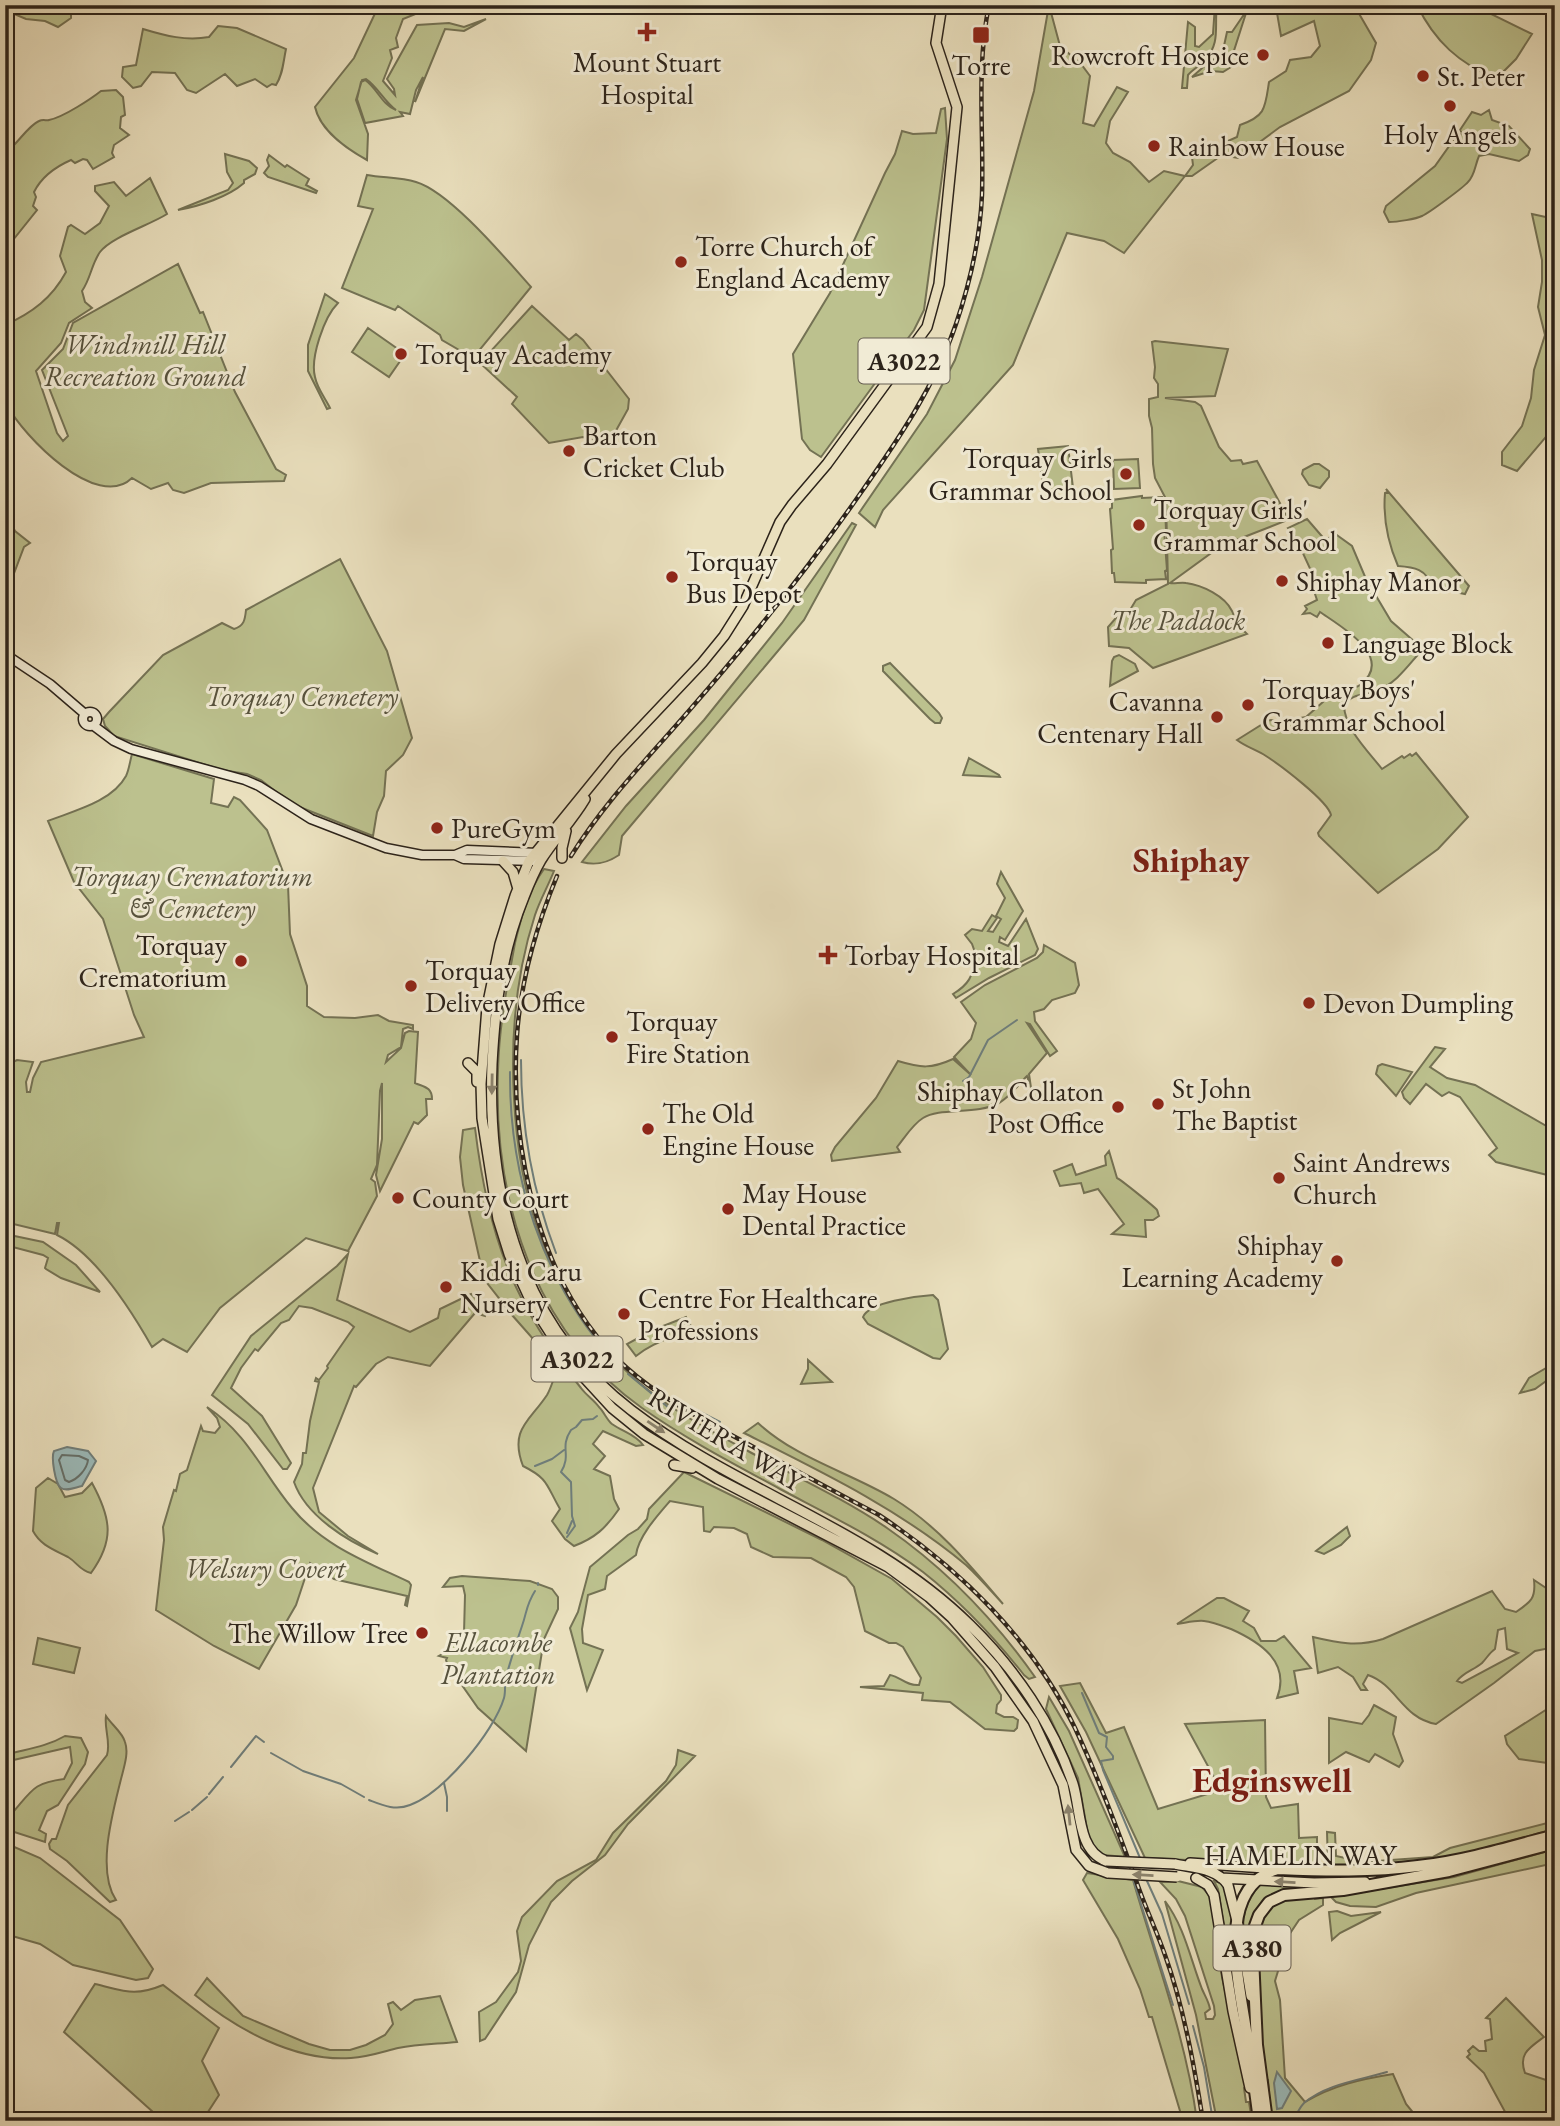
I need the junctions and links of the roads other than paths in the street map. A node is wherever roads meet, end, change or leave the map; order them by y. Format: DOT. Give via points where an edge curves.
graph roads {
  1 [pos="942,5"];
  2 [pos="939,23"];
  3 [pos="957,107"];
  4 [pos="5,654"];
  5 [pos="604,768"];
  6 [pos="566,829"];
  7 [pos="455,855"];
  8 [pos="538,857"];
  9 [pos="562,858"];
  10 [pos="503,861"];
  11 [pos="517,890"];
  12 [pos="468,1063"];
  13 [pos="482,1118"];
  14 [pos="674,1465"];
  15 [pos="801,1521"];
  16 [pos="1024,1699"];
  17 [pos="1033,1721"];
  18 [pos="1555,1835"];
  19 [pos="1555,1843"];
  20 [pos="1092,1853"];
  21 [pos="1083,1861"];
  22 [pos="1175,1864"];
  23 [pos="1279,1869"];
  24 [pos="1196,1878"];
  25 [pos="1224,1879"];
  26 [pos="1256,1880"];
  27 [pos="1314,1888"];
  28 [pos="1238,1922"];
  29 [pos="1257,2045"];
  30 [pos="1255,2084"];
  31 [pos="1258,2099"];
  32 [pos="1259,2121"];
  33 [pos="1267,2121"];
  1 -- 2 [label="main road, A3022"];
  2 -- 3 [label="main road, A3022"];
  2 -- 3 [label="main road, A3022" via="936,43"];
  3 -- 5 [label="main road, A3022" via="939,285 927,327 780,522 743,606 724,636"];
  4 -- 7 [label="main road" via="85,714 86,725 131,749 260,786 311,819 370,842 422,855"];
  5 -- 6 [label="main road, A3022"];
  5 -- 8 [label="main road, A3022"];
  6 -- 8 [label="main road, A3022"];
  6 -- 9 [label="main road"];
  7 -- 8 [label="main road" via="467,850"];
  7 -- 10 [label="main road"];
  8 -- 10 [label="main road"];
  8 -- 11 [label="main road, RIVIERA WAY / A3022"];
  8 -- 20 [label="main road, RIVIERA WAY / A3022, one-way" via="503,968 494,1035 491,1129 514,1247 538,1300 575,1356 631,1410 683,1445 894,1562 966,1620 1039,1711 1071,1779"];
  10 -- 11 [label="main road" via="513,872"];
  11 -- 13 [label="main road, RIVIERA WAY / A3022" via="487,1007"];
  12 -- 13 [label="main road" via="477,1072"];
  13 -- 15 [label="main road, RIVIERA WAY / A3022" via="498,1219 509,1254 533,1306 567,1359 612,1408 645,1434 718,1479"];
  14 -- 15 [label="main road, RIVIERA WAY" via="689,1466"];
  15 -- 17 [label="main road, RIVIERA WAY / A3022" via="888,1567 929,1597 980,1648"];
  16 -- 17 [label="main road, A3022"];
  21 -- 17 [label="main road, RIVIERA WAY / A3022, one-way" via="1072,1838 1063,1785"];
  18 -- 23 [label="highway, HAMELIN WAY" via="1419,1866"];
  19 -- 27 [label="highway, HAMELIN WAY / A380" via="1459,1869"];
  20 -- 22 [label="main road, HAMELIN WAY / A3022, bridge" via="1106,1861"];
  24 -- 21 [label="main road, HAMELIN WAY / A3022, one-way, bridge" via="1108,1873"];
  22 -- 23 [label="main road, HAMELIN WAY / A3022"];
  22 -- 25 [label="main road, A3022"];
  23 -- 26 [label="highway"];
  24 -- 25 [label="main road, HAMELIN WAY / A3022"];
  24 -- 30 [label="main road" via="1214,1895 1233,2011"];
  25 -- 26 [label="main road, HAMELIN WAY / A3022"];
  25 -- 28 [label="main road"];
  27 -- 26 [label="main road, HAMELIN WAY / A3022, one-way"];
  26 -- 28 [label="highway, A380" via="1245,1895"];
  27 -- 29 [label="highway, A380" via="1274,1899 1253,1928"];
  28 -- 29 [label="main road"];
  28 -- 30 [label="highway, A380" via="1236,1961"];
  29 -- 30 [label="highway, A380"];
  30 -- 31 [label="highway, A380"];
  31 -- 32 [label="highway, A380"];
  31 -- 33 [label="highway, A380"];
}
